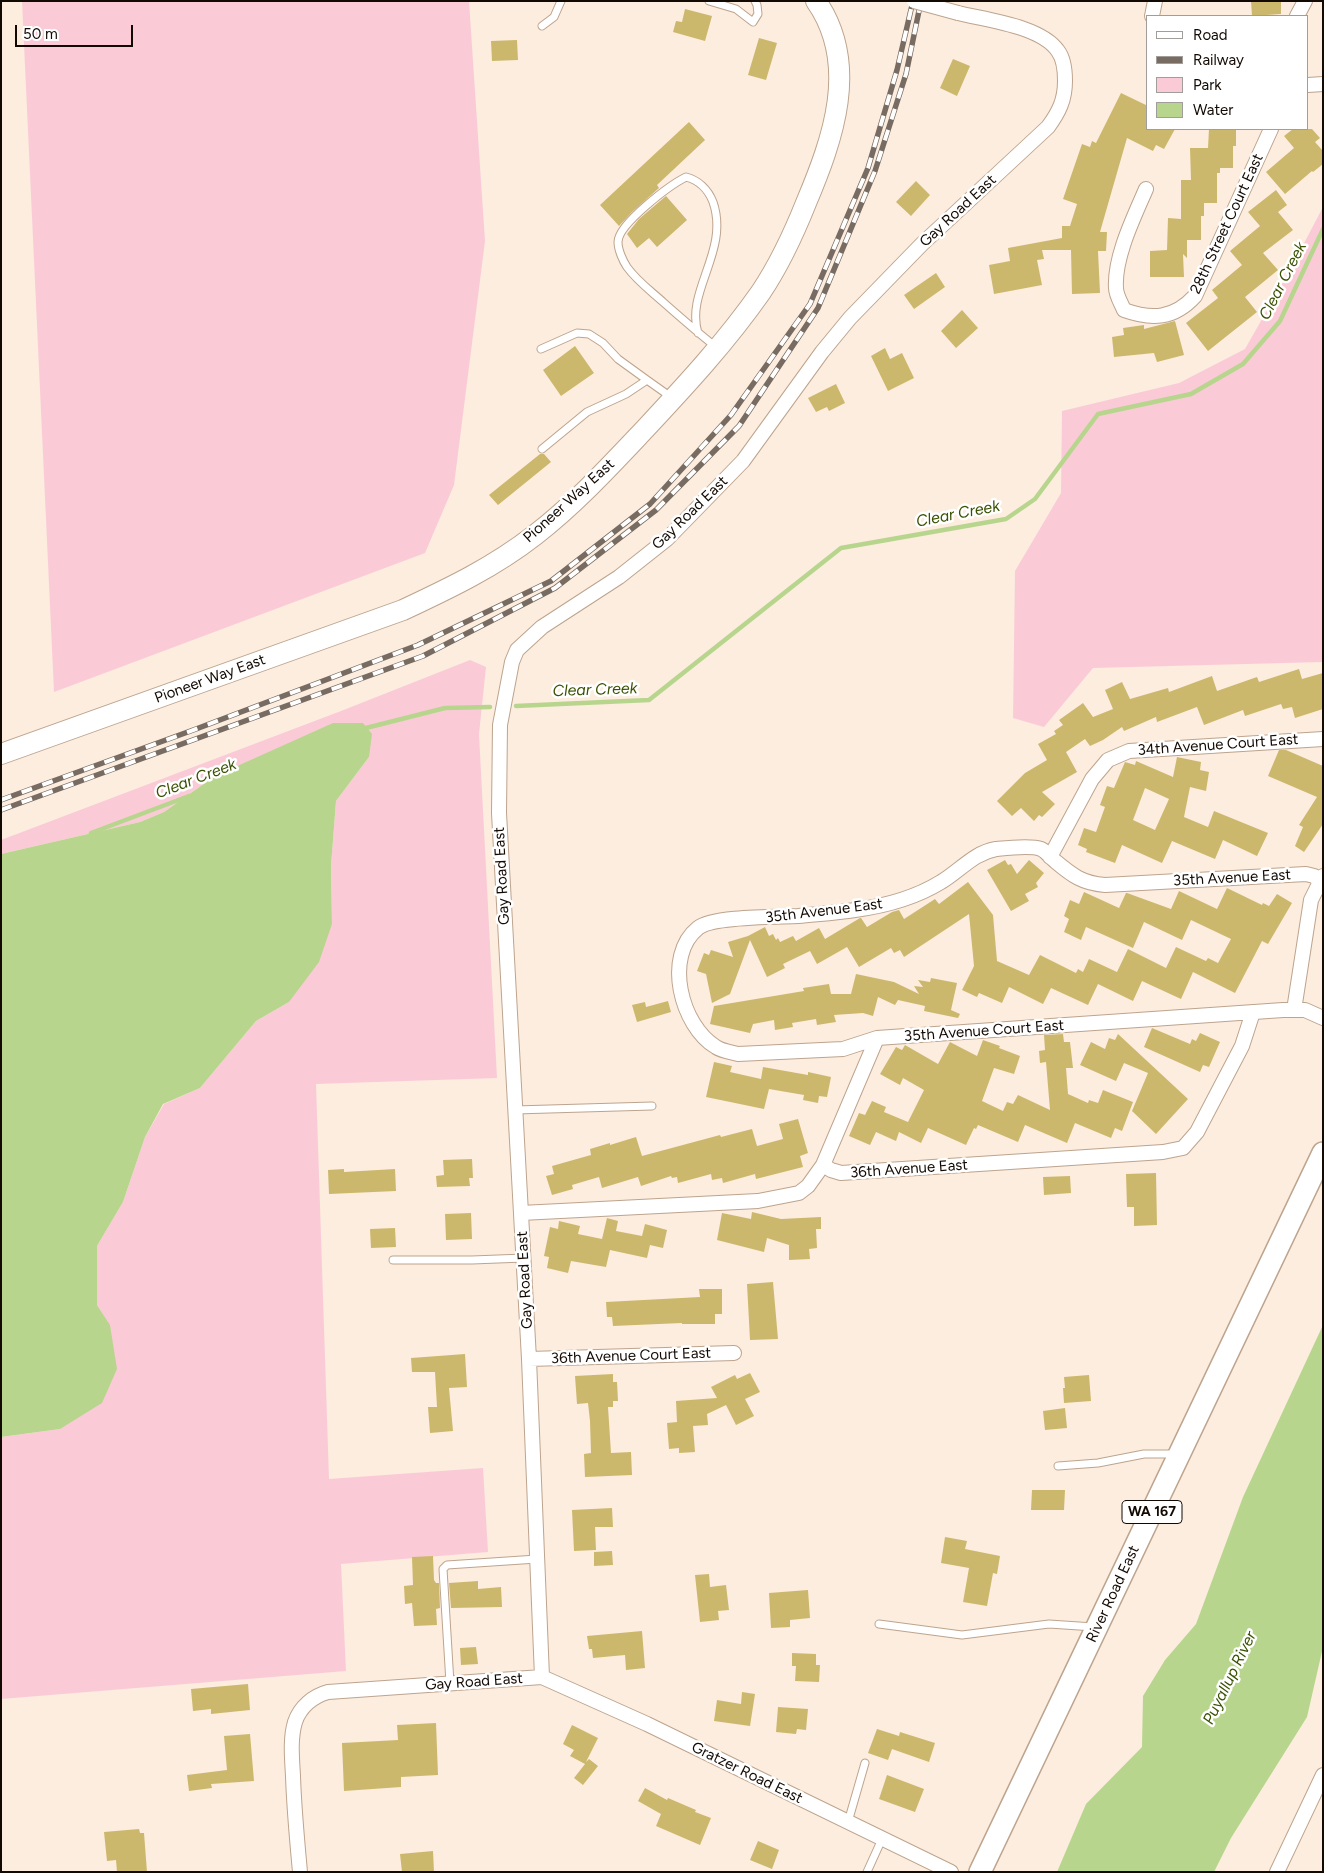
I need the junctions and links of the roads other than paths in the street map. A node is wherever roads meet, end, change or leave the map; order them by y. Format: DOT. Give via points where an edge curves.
graph roads {
  1 [pos="561,1"];
  2 [pos="709,1"];
  3 [pos="754,1"];
  4 [pos="816,1"];
  5 [pos="914,1"];
  6 [pos="1154,1"];
  7 [pos="1305,1"];
  8 [pos="1152,15"];
  9 [pos="1298,15"];
  10 [pos="542,26"];
  11 [pos="1309,84"];
  12 [pos="1323,84"];
  13 [pos="1271,130"];
  14 [pos="1146,188"];
  15 [pos="698,333"];
  16 [pos="718,348"];
  17 [pos="541,349"];
  18 [pos="647,380"];
  19 [pos="674,398"];
  20 [pos="542,449"];
  21 [pos="1323,739"];
  22 [pos="1,754"];
  23 [pos="1050,857"];
  24 [pos="1321,878"];
  25 [pos="680,989"];
  26 [pos="1294,1010"];
  27 [pos="1253,1012"];
  28 [pos="1323,1018"];
  29 [pos="877,1038"];
  30 [pos="652,1106"];
  31 [pos="515,1110"];
  32 [pos="1323,1153"];
  33 [pos="823,1165"];
  34 [pos="521,1212"];
  35 [pos="524,1258"];
  36 [pos="392,1260"];
  37 [pos="734,1353"];
  38 [pos="529,1359"];
  39 [pos="1180,1454"];
  40 [pos="1058,1466"];
  41 [pos="537,1559"];
  42 [pos="879,1624"];
  43 [pos="1097,1628"];
  44 [pos="542,1677"];
  45 [pos="450,1683"];
  46 [pos="865,1762"];
  47 [pos="1323,1775"];
  48 [pos="848,1822"];
  49 [pos="882,1839"];
  50 [pos="300,1872"];
  51 [pos="867,1872"];
  52 [pos="951,1872"];
  53 [pos="980,1872"];
  54 [pos="1277,1872"];
  1 -- 10 [label="lane" via="554,16"];
  2 -- 3 [label="lane" via="736,10 753,22 758,14"];
  4 -- 16 [label="main road, Pioneer Way East" via="835,37 840,72 838,108 831,135 799,221 780,258 762,290"];
  5 -- 31 [label="street, Gay Road East, bridge" via="1017,27 1042,38 1057,50 1064,65 1063,103 1048,127 922,244 850,318 743,461 667,539 619,577 542,627 517,650 500,725 499,813"];
  6 -- 8 [label="street"];
  7 -- 9 [label="street"];
  11 -- 12 [label="street"];
  13 -- 14 [label="street, 28th Street Court East" via="1195,296 1186,307 1167,315 1124,310 1116,290 1116,276 1126,235"];
  15 -- 15 [label="lane" via="627,267 618,242 631,220 672,184 686,177 704,187 717,212 717,242 698,303"];
  15 -- 16 [label="lane"];
  16 -- 19 [label="main road, Pioneer Way East"];
  17 -- 18 [label="lane" via="577,334 589,334"];
  18 -- 19 [label="lane"];
  18 -- 20 [label="lane" via="587,412"];
  19 -- 22 [label="main road, Pioneer Way East" via="567,507 535,535 464,582 403,610"];
  21 -- 23 [label="street, 34th Avenue Court East" via="1129,751 1108,760 1092,780"];
  23 -- 24 [label="street, 35th Avenue East" via="1081,881 1105,885 1306,874"];
  23 -- 25 [label="street, 35th Avenue East" via="1041,849 993,850 975,856 928,890 900,901 855,910 705,923 697,928 685,945"];
  24 -- 26 [label="street" via="1311,900"];
  25 -- 29 [label="street, 35th Avenue Court East" via="685,1008 698,1032 726,1052 843,1049"];
  26 -- 27 [label="street, 35th Avenue Court East"];
  26 -- 28 [label="street, 35th Avenue Court East" via="1305,1010"];
  27 -- 29 [label="street, 35th Avenue Court East"];
  27 -- 33 [label="street, 36th Avenue East" via="1225,1082 1197,1132 1183,1148 851,1173 836,1172"];
  29 -- 33 [label="street"];
  30 -- 31 [label="lane"];
  31 -- 34 [label="street, Gay Road East"];
  32 -- 39 [label="main road, River Road East / WA 167"];
  33 -- 34 [label="street" via="799,1193 758,1201"];
  34 -- 35 [label="street, Gay Road East"];
  35 -- 36 [label="lane"];
  35 -- 38 [label="street, Gay Road East"];
  37 -- 38 [label="street, 36th Avenue Court East"];
  38 -- 41 [label="street, Gay Road East"];
  39 -- 40 [label="lane" via="1144,1454 1098,1463"];
  39 -- 43 [label="main road, River Road East / WA 167"];
  41 -- 44 [label="street, Gay Road East"];
  41 -- 45 [label="lane" via="447,1565 443,1569"];
  42 -- 43 [label="lane" via="962,1635 1049,1624"];
  43 -- 53 [label="main road, River Road East / WA 167"];
  44 -- 45 [label="street, Gay Road East"];
  44 -- 48 [label="street, Gratzer Road East"];
  45 -- 50 [label="street, Gay Road East" via="328,1692 317,1695 307,1704 295,1723 292,1740"];
  46 -- 48 [label="lane"];
  47 -- 54 [label="street"];
  48 -- 49 [label="street, Gratzer Road East"];
  49 -- 51 [label="lane"];
  49 -- 52 [label="street, Gratzer Road East"];
}
